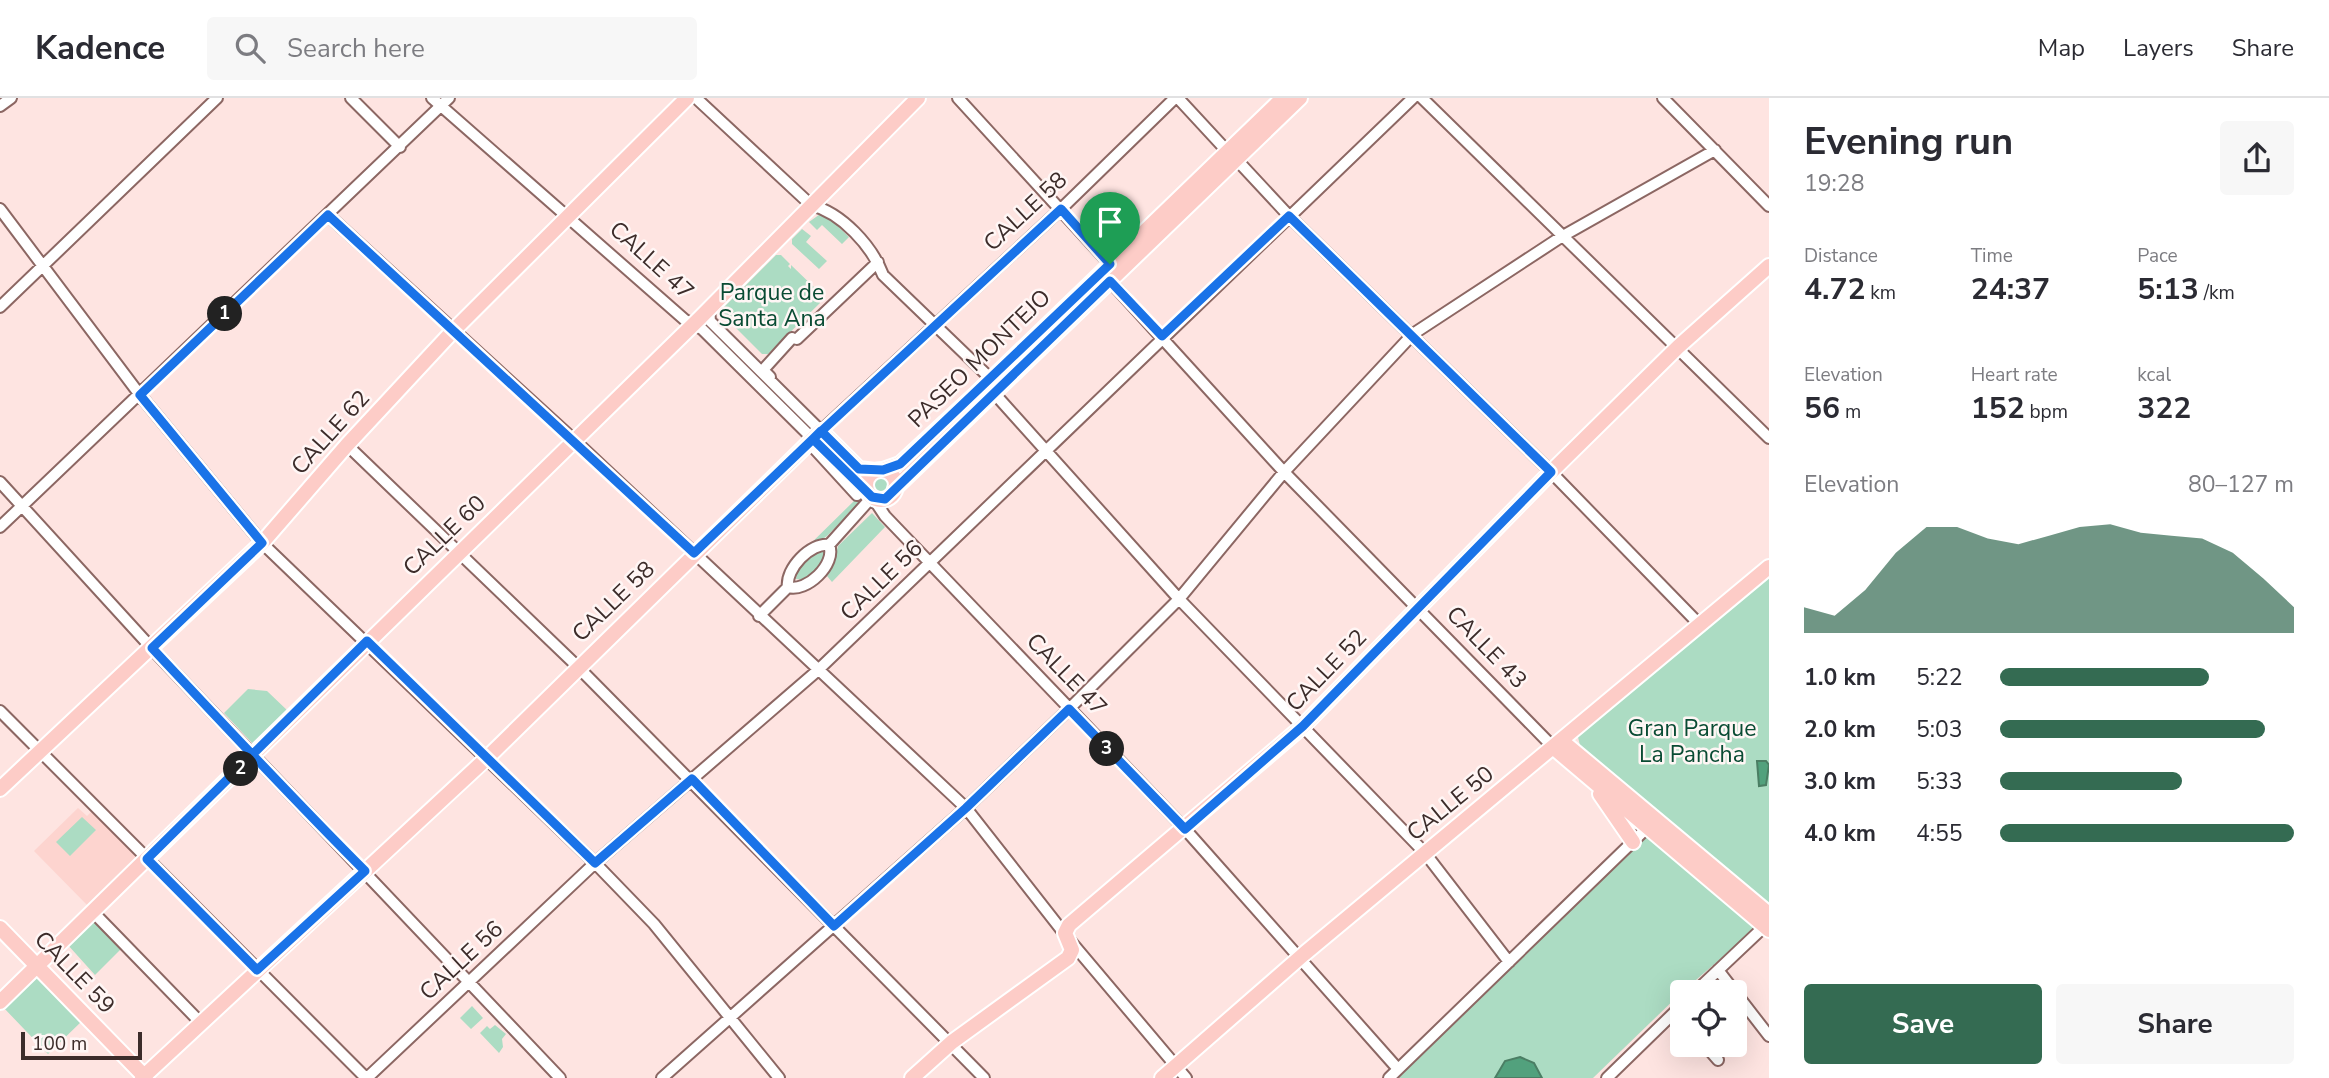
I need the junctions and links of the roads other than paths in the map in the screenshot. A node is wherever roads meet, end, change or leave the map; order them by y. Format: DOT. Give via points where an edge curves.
graph roads {
  1 [pos="11,98"];
  2 [pos="217,98"];
  3 [pos="351,98"];
  4 [pos="432,98"];
  5 [pos="449,98"];
  6 [pos="687,98"];
  7 [pos="696,98"];
  8 [pos="918,98"];
  9 [pos="958,98"];
  10 [pos="1177,98"];
  11 [pos="1283,98"];
  12 [pos="1300,98"];
  13 [pos="1413,98"];
  14 [pos="1422,98"];
  15 [pos="1663,98"];
  16 [pos="0,106"];
  17 [pos="440,108"];
  18 [pos="400,147"];
  19 [pos="1715,150"];
  20 [pos="1232,155"];
  21 [pos="809,206"];
  22 [pos="1769,206"];
  23 [pos="0,209"];
  24 [pos="1061,209"];
  25 [pos="328,215"];
  26 [pos="569,216"];
  27 [pos="1289,216"];
  28 [pos="1561,237"];
  29 [pos="878,262"];
  30 [pos="1110,264"];
  31 [pos="43,266"];
  32 [pos="1769,266"];
  33 [pos="1110,281"];
  34 [pos="0,307"];
  35 [pos="714,312"];
  36 [pos="687,322"];
  37 [pos="936,325"];
  38 [pos="453,331"];
  39 [pos="1413,334"];
  40 [pos="1162,336"];
  41 [pos="1678,347"];
  42 [pos="992,386"];
  43 [pos="140,395"];
  44 [pos="797,415"];
  45 [pos="812,436"];
  46 [pos="1769,438"];
  47 [pos="575,439"];
  48 [pos="347,445"];
  49 [pos="1047,450"];
  50 [pos="879,470"];
  51 [pos="1284,472"];
  52 [pos="1551,472"];
  53 [pos="0,482"];
  54 [pos="895,488"];
  55 [pos="867,495"];
  56 [pos="21,508"];
  57 [pos="0,527"];
  58 [pos="262,543"];
  59 [pos="829,545"];
  60 [pos="458,553"];
  61 [pos="694,553"];
  62 [pos="1769,567"];
  63 [pos="934,569"];
  64 [pos="788,587"];
  65 [pos="1179,599"];
  66 [pos="1417,608"];
  67 [pos="759,616"];
  68 [pos="1700,625"];
  69 [pos="368,642"];
  70 [pos="156,652"];
  71 [pos="578,667"];
  72 [pos="817,671"];
  73 [pos="1069,710"];
  74 [pos="0,711"];
  75 [pos="1303,726"];
  76 [pos="1558,744"];
  77 [pos="39,751"];
  78 [pos="488,757"];
  79 [pos="256,758"];
  80 [pos="1589,778"];
  81 [pos="692,779"];
  82 [pos="0,789"];
  83 [pos="966,808"];
  84 [pos="1652,824"];
  85 [pos="1184,831"];
  86 [pos="1633,842"];
  87 [pos="1424,853"];
  88 [pos="147,860"];
  89 [pos="595,863"];
  90 [pos="365,871"];
  91 [pos="95,913"];
  92 [pos="1768,923"];
  93 [pos="834,926"];
  94 [pos="0,928"];
  95 [pos="1067,937"];
  96 [pos="1302,958"];
  97 [pos="1509,962"];
  98 [pos="37,967"];
  99 [pos="257,970"];
  100 [pos="1718,970"];
  101 [pos="470,980"];
  102 [pos="1708,980"];
  103 [pos="0,1002"];
  104 [pos="732,1016"];
  105 [pos="1670,1020"];
  106 [pos="201,1023"];
  107 [pos="1769,1036"];
  108 [pos="952,1042"];
  109 [pos="1715,1057"];
  110 [pos="1718,1060"];
  111 [pos="1394,1063"];
  112 [pos="1176,1066"];
  113 [pos="144,1077"];
  114 [pos="366,1078"];
  115 [pos="560,1078"];
  116 [pos="662,1078"];
  117 [pos="779,1078"];
  118 [pos="912,1078"];
  119 [pos="984,1078"];
  120 [pos="1162,1078"];
  121 [pos="1186,1078"];
  122 [pos="1389,1078"];
  123 [pos="1607,1078"];
  1 -- 16 [label="street"];
  2 -- 31 [label="street"];
  3 -- 18 [label="street"];
  4 -- 17 [label="street, CALLE 47"];
  5 -- 17 [label="street"];
  6 -- 26 [label="main road, CALLE 62"];
  7 -- 21 [label="street"];
  8 -- 21 [label="main road, CALLE 60"];
  9 -- 24 [label="street"];
  10 -- 20 [label="street"];
  10 -- 24 [label="street, CALLE 58"];
  11 -- 20 [label="main road, PASEO MONTEJO"];
  12 -- 20 [label="main road"];
  13 -- 27 [label="street, CALLE 56"];
  14 -- 28 [label="street"];
  15 -- 19 [label="street"];
  17 -- 18 [label="street"];
  17 -- 26 [label="street, CALLE 47"];
  18 -- 25 [label="street"];
  19 -- 22 [label="street"];
  19 -- 28 [label="street"];
  20 -- 27 [label="street"];
  20 -- 30 [label="main road, PASEO MONTEJO"];
  20 -- 33 [label="main road"];
  21 -- 29 [label="street" via="827,209 874,252"];
  21 -- 35 [label="main road, CALLE 60"];
  21 -- 36 [label="street" via="802,207"];
  23 -- 31 [label="street"];
  24 -- 30 [label="street"];
  24 -- 37 [label="street, CALLE 58"];
  25 -- 38 [label="street"];
  25 -- 43 [label="street"];
  26 -- 36 [label="street, CALLE 47"];
  26 -- 38 [label="main road, CALLE 62"];
  27 -- 39 [label="street"];
  27 -- 40 [label="street, CALLE 56"];
  28 -- 39 [label="street"];
  28 -- 41 [label="street"];
  29 -- 37 [label="street" via="883,275"];
  29 -- 45 [label="street" via="763,370"];
  30 -- 42 [label="main road, PASEO MONTEJO"];
  31 -- 34 [label="street"];
  31 -- 43 [label="street"];
  32 -- 41 [label="main road, CALLE 52"];
  33 -- 40 [label="street, CALLE 43"];
  33 -- 42 [label="main road"];
  35 -- 36 [label="main road, CALLE 60"];
  35 -- 44 [label="street, CALLE 47" via="710,321"];
  36 -- 44 [label="street, CALLE 47" via="702,330"];
  36 -- 47 [label="main road, CALLE 60"];
  37 -- 42 [label="street"];
  37 -- 45 [label="street, CALLE 58"];
  38 -- 47 [label="street"];
  38 -- 48 [label="main road, CALLE 62"];
  39 -- 51 [label="street"];
  39 -- 52 [label="street"];
  40 -- 49 [label="street, CALLE 56"];
  40 -- 51 [label="street, CALLE 43"];
  41 -- 46 [label="street"];
  41 -- 52 [label="main road, CALLE 52"];
  42 -- 49 [label="street"];
  42 -- 50 [label="main road, PASEO MONTEJO" via="900,464"];
  42 -- 54 [label="main road"];
  43 -- 56 [label="street"];
  43 -- 58 [label="street"];
  44 -- 45 [label="street, CALLE 47"];
  45 -- 47 [label="street" via="803,436 695,333 686,335"];
  45 -- 50 [label="main road, CALLE 47" via="859,469"];
  45 -- 55 [label="main road, CALLE 47"];
  45 -- 61 [label="main road, CALLE 58"];
  47 -- 60 [label="main road, CALLE 60"];
  47 -- 61 [label="street"];
  48 -- 58 [label="main road, CALLE 62"];
  48 -- 60 [label="street"];
  49 -- 63 [label="street, CALLE 56"];
  49 -- 65 [label="street"];
  50 -- 54 [label="main road" via="894,479"];
  50 -- 55 [label="main road" via="867,479"];
  51 -- 65 [label="street"];
  51 -- 66 [label="street, CALLE 43"];
  52 -- 66 [label="main road, CALLE 52"];
  52 -- 68 [label="street"];
  53 -- 56 [label="street"];
  54 -- 55 [label="main road" via="885,499"];
  55 -- 59 [label="street"];
  55 -- 63 [label="street, CALLE 47"];
  56 -- 57 [label="street"];
  56 -- 70 [label="street"];
  58 -- 69 [label="street"];
  58 -- 70 [label="main road, CALLE 62"];
  59 -- 64 [label="street" via="818,546 798,562 788,576"];
  59 -- 64 [label="street" via="828,560 816,576 798,588"];
  60 -- 69 [label="main road, CALLE 60"];
  60 -- 71 [label="street"];
  61 -- 67 [label="street"];
  61 -- 71 [label="main road, CALLE 58"];
  62 -- 68 [label="main road, CALLE 50"];
  63 -- 72 [label="street, CALLE 56"];
  63 -- 73 [label="street, CALLE 47"];
  64 -- 67 [label="street"];
  65 -- 73 [label="street"];
  65 -- 75 [label="street"];
  66 -- 75 [label="main road, CALLE 52"];
  66 -- 76 [label="street, CALLE 43"];
  67 -- 72 [label="street"];
  68 -- 76 [label="main road, CALLE 50"];
  69 -- 70 [label="street" via="254,749"];
  69 -- 78 [label="street"];
  69 -- 79 [label="main road, CALLE 60"];
  70 -- 77 [label="main road, CALLE 62"];
  70 -- 79 [label="street"];
  70 -- 88 [label="street" via="248,754"];
  71 -- 78 [label="main road, CALLE 58"];
  71 -- 81 [label="street"];
  72 -- 81 [label="street, CALLE 56"];
  72 -- 83 [label="street"];
  73 -- 83 [label="street"];
  73 -- 85 [label="street, CALLE 47"];
  74 -- 77 [label="street"];
  75 -- 85 [label="main road, CALLE 52"];
  75 -- 87 [label="street"];
  76 -- 80 [label="main road, CALLE 43"];
  76 -- 84 [label="main road, CALLE 43"];
  76 -- 87 [label="main road, CALLE 50"];
  77 -- 82 [label="main road, CALLE 62"];
  77 -- 88 [label="street"];
  78 -- 89 [label="street"];
  78 -- 90 [label="main road, CALLE 58"];
  79 -- 88 [label="main road, CALLE 60"];
  79 -- 90 [label="street"];
  80 -- 84 [label="main road, CALLE 43"];
  80 -- 86 [label="main road"];
  81 -- 89 [label="street, CALLE 56"];
  81 -- 93 [label="street"];
  83 -- 93 [label="street"];
  83 -- 95 [label="street"];
  84 -- 86 [label="street"];
  84 -- 92 [label="main road, CALLE 43"];
  85 -- 95 [label="main road, CALLE 52" via="1069,925"];
  85 -- 96 [label="street, CALLE 47"];
  86 -- 97 [label="street"];
  87 -- 96 [label="main road, CALLE 50"];
  87 -- 97 [label="street"];
  88 -- 91 [label="main road, CALLE 60"];
  88 -- 98 [label="street"];
  88 -- 99 [label="street"];
  89 -- 101 [label="street, CALLE 56"];
  89 -- 104 [label="street"];
  90 -- 99 [label="main road, CALLE 58"];
  90 -- 101 [label="street"];
  91 -- 98 [label="main road, CALLE 60"];
  91 -- 106 [label="street"];
  92 -- 100 [label="street"];
  93 -- 104 [label="street"];
  93 -- 108 [label="street"];
  94 -- 98 [label="main road, CALLE 59"];
  95 -- 108 [label="main road, CALLE 52" via="1072,950 1068,958"];
  95 -- 112 [label="street"];
  96 -- 111 [label="street, CALLE 47"];
  96 -- 112 [label="main road, CALLE 50"];
  97 -- 111 [label="street"];
  98 -- 103 [label="main road, CALLE 60"];
  98 -- 113 [label="main road, CALLE 59"];
  99 -- 106 [label="main road, CALLE 58"];
  99 -- 114 [label="street"];
  100 -- 102 [label="street"];
  100 -- 107 [label="street"];
  101 -- 114 [label="street, CALLE 56"];
  101 -- 115 [label="street"];
  104 -- 116 [label="street"];
  104 -- 117 [label="street"];
  105 -- 123 [label="street"];
  106 -- 113 [label="main road, CALLE 58"];
  108 -- 118 [label="main road, CALLE 52"];
  108 -- 119 [label="street"];
  109 -- 110 [label="street"];
  111 -- 122 [label="street"];
  112 -- 120 [label="main road, CALLE 50"];
  112 -- 121 [label="street"];
}
